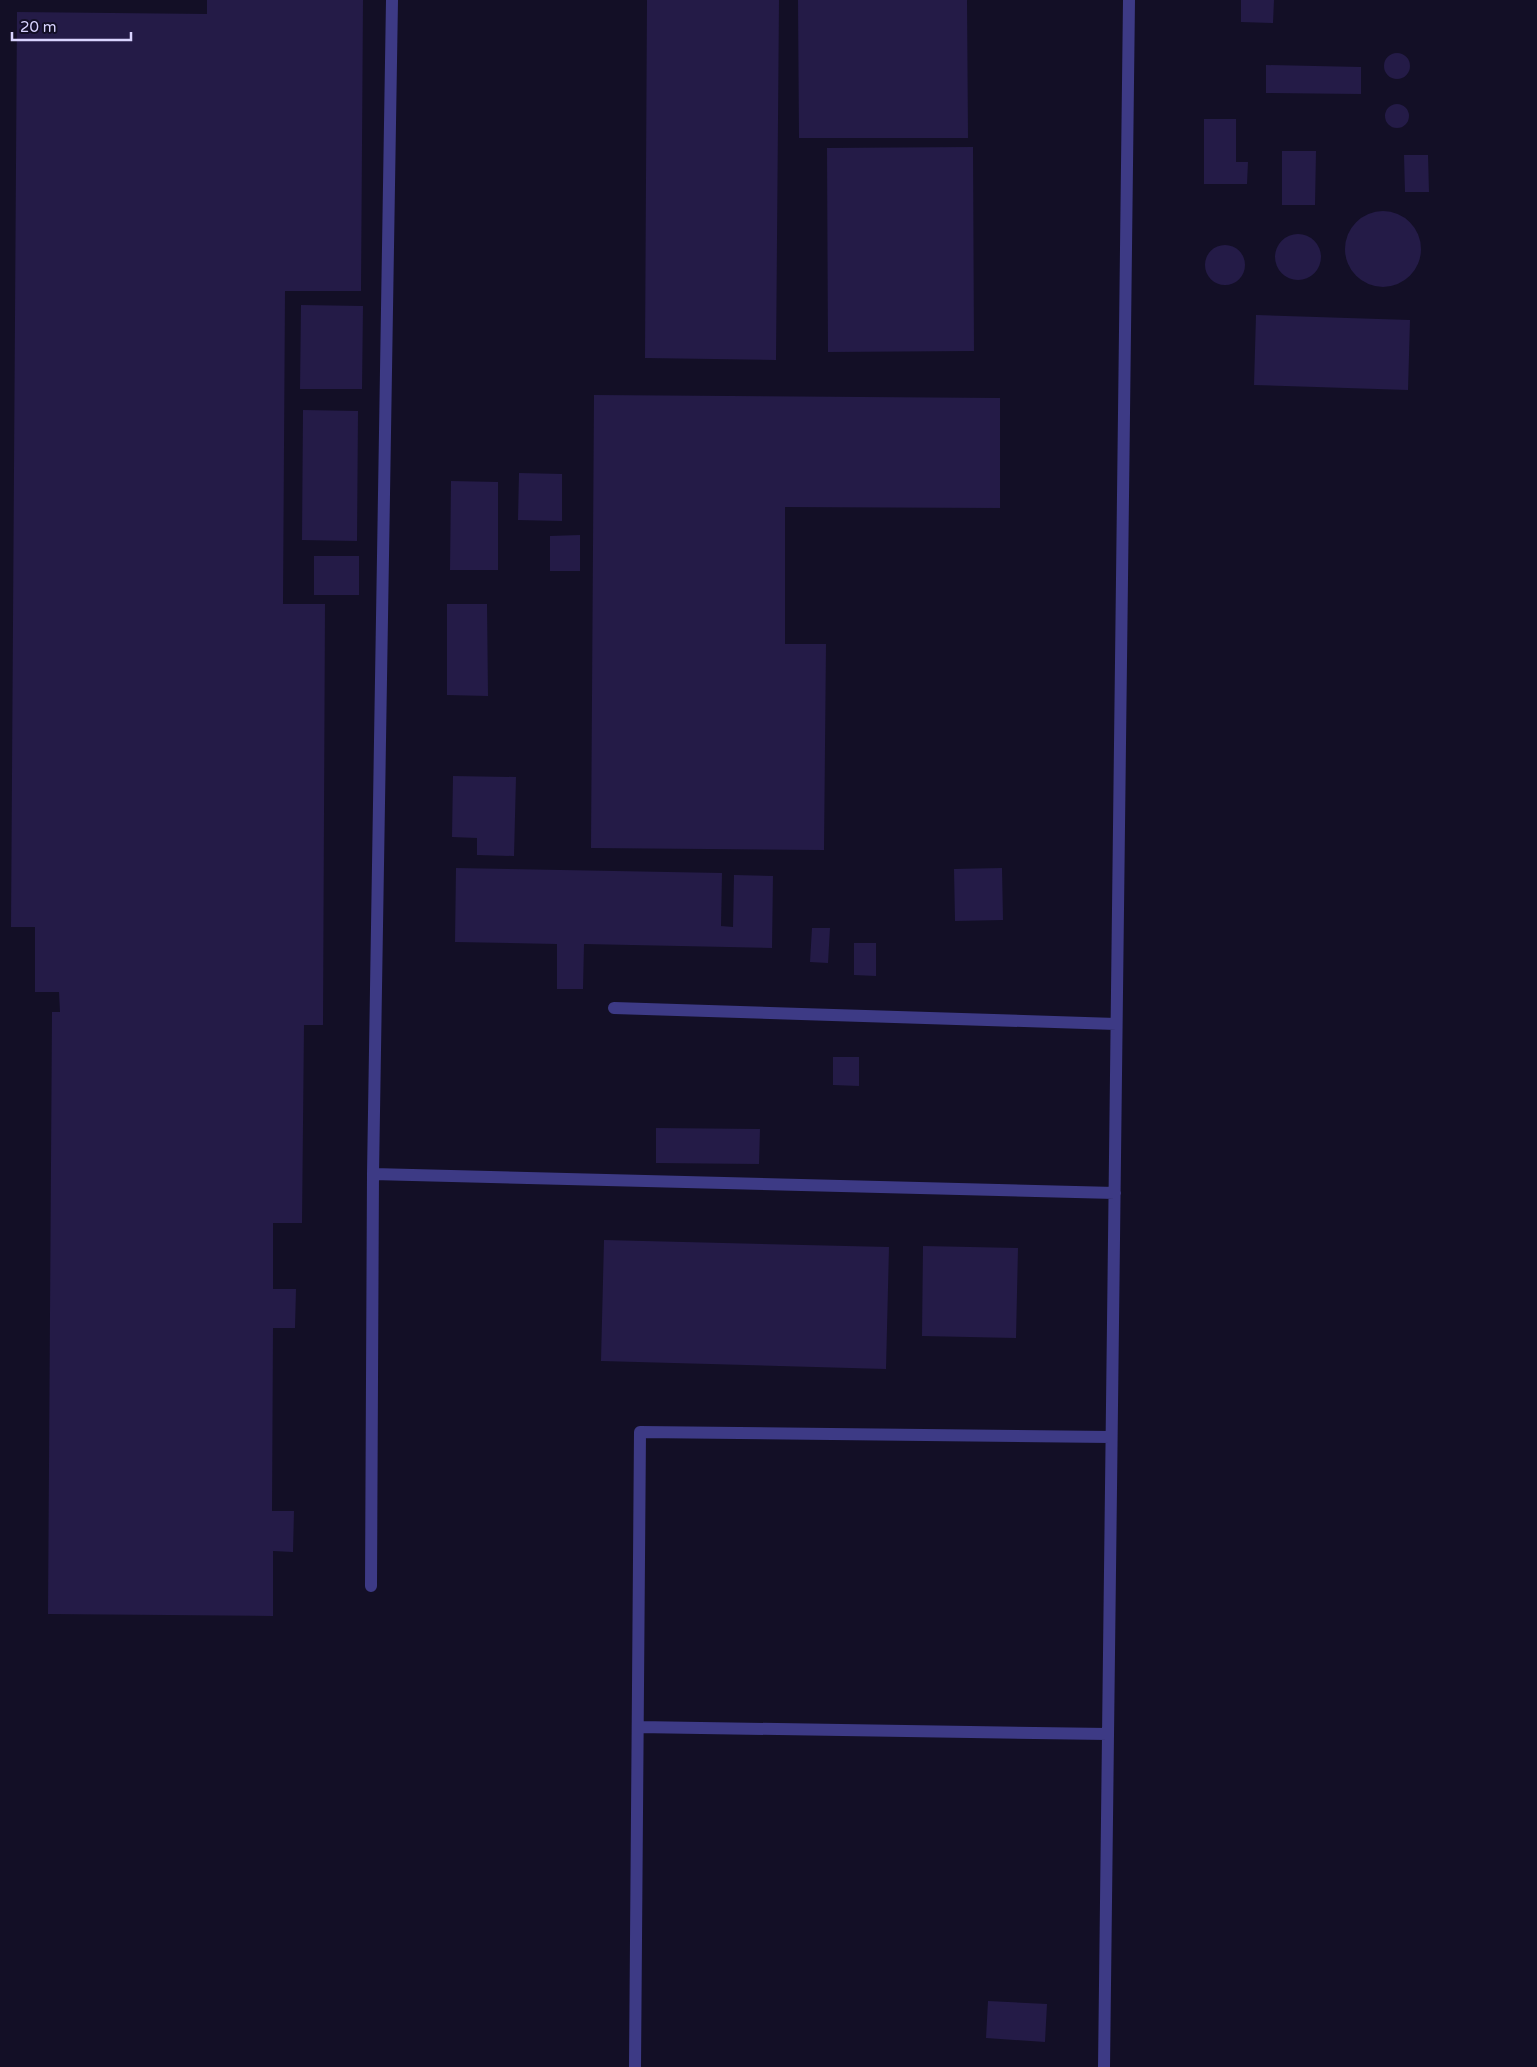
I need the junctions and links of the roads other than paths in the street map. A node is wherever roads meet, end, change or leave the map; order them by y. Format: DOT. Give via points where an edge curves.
graph roads {
  1 [pos="392,0"];
  2 [pos="1129,0"];
  3 [pos="614,1008"];
  4 [pos="1116,1024"];
  5 [pos="373,1174"];
  6 [pos="1115,1193"];
  7 [pos="1111,1437"];
  8 [pos="371,1586"];
  9 [pos="638,1728"];
  10 [pos="1108,1734"];
  11 [pos="635,2067"];
  12 [pos="1104,2067"];
  1 -- 5 [label="street"];
  2 -- 4 [label="street"];
  3 -- 4 [label="street"];
  4 -- 6 [label="street"];
  5 -- 6 [label="street"];
  5 -- 8 [label="street"];
  6 -- 7 [label="street"];
  7 -- 9 [label="street" via="640,1432"];
  7 -- 10 [label="street"];
  9 -- 10 [label="street"];
  9 -- 11 [label="street"];
  10 -- 12 [label="street"];
}
